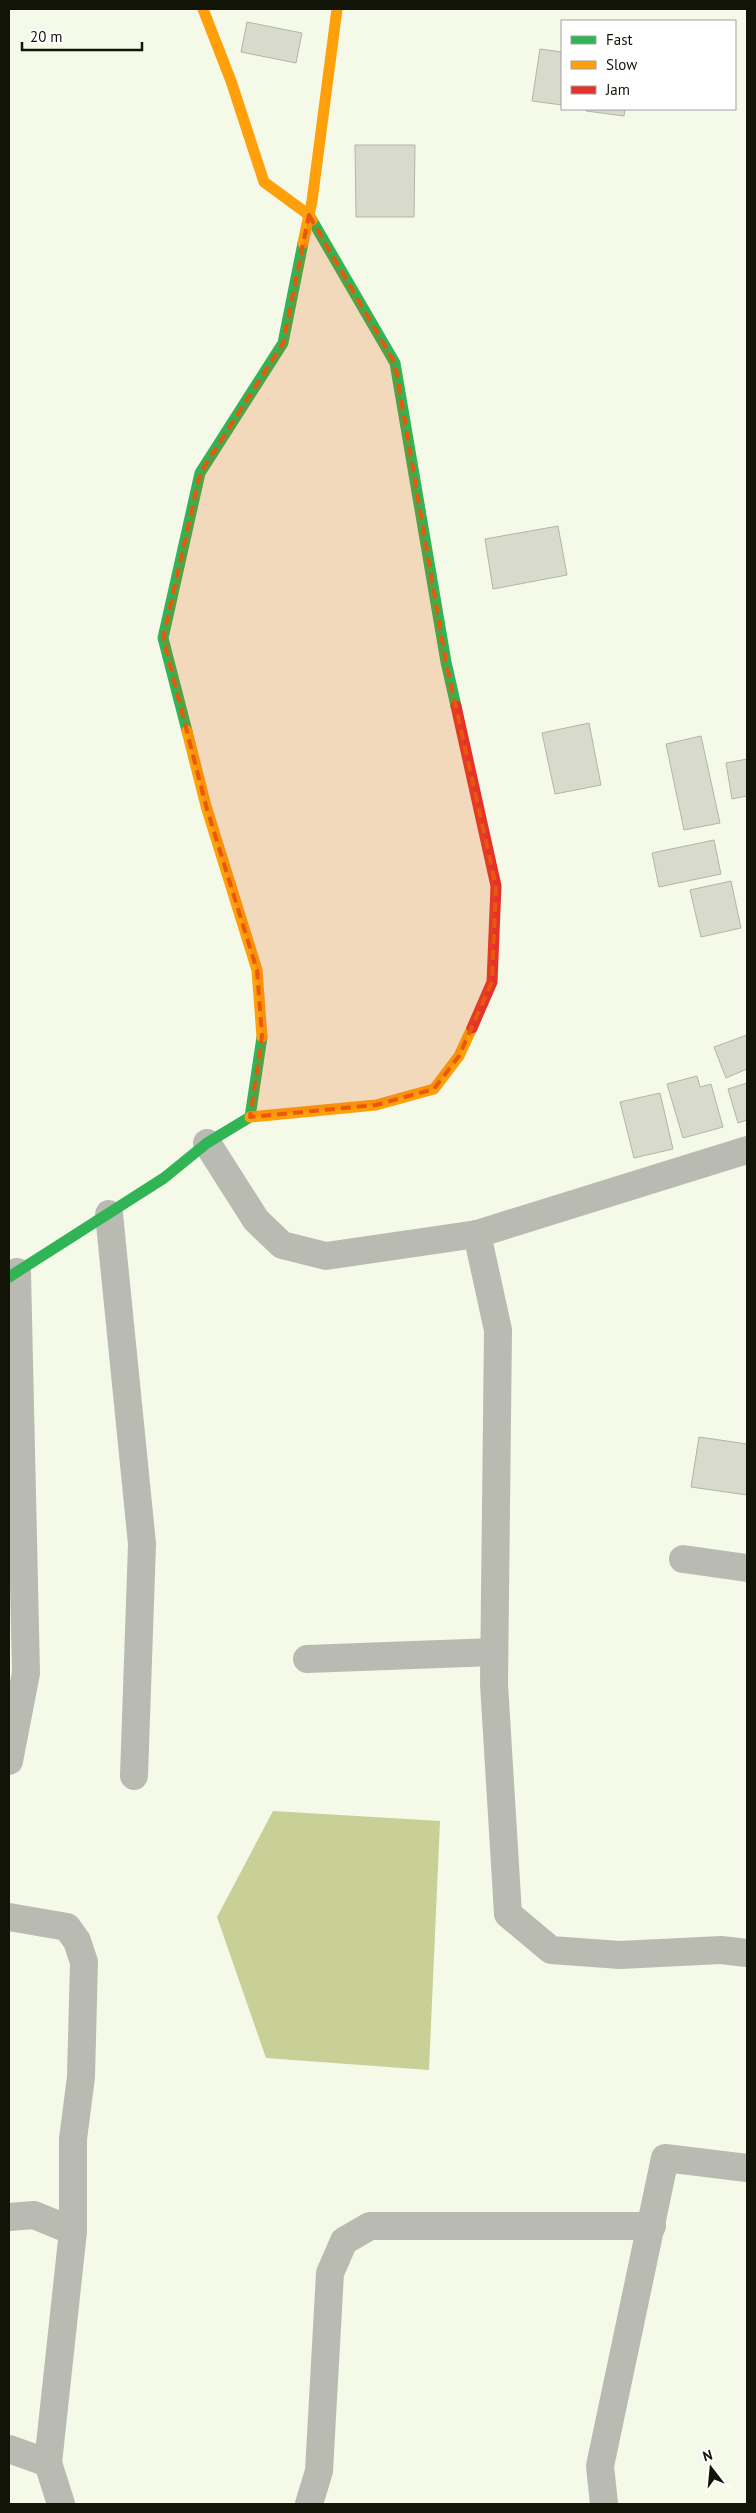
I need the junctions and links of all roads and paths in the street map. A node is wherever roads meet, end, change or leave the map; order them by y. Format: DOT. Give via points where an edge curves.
graph roads {
  1 [pos="203,9"];
  2 [pos="337,9"];
  3 [pos="309,215"];
  4 [pos="250,1117"];
  5 [pos="207,1143"];
  6 [pos="747,1150"];
  7 [pos="109,1214"];
  8 [pos="477,1234"];
  9 [pos="13,1275"];
  10 [pos="683,1559"];
  11 [pos="747,1568"];
  12 [pos="494,1652"];
  13 [pos="307,1659"];
  14 [pos="9,1760"];
  15 [pos="134,1776"];
  16 [pos="9,1916"];
  17 [pos="747,1953"];
  18 [pos="747,2168"];
  19 [pos="9,2217"];
  20 [pos="652,2226"];
  21 [pos="73,2231"];
  22 [pos="9,2448"];
  23 [pos="48,2463"];
  24 [pos="61,2504"];
  25 [pos="309,2504"];
  26 [pos="604,2504"];
  1 -- 3 [label="street" via="264,182"];
  2 -- 3 [label="street"];
  3 -- 4 [label="street" via="283,343 200,472 163,638 206,806 257,970 262,1036"];
  3 -- 4 [label="street" via="395,362 446,662 496,886 492,982 459,1056 434,1089 376,1105"];
  4 -- 5 [label="street"];
  5 -- 7 [label="street" via="164,1178"];
  5 -- 8 [label="street" via="256,1220 282,1245 326,1256"];
  6 -- 8 [label="street"];
  7 -- 9 [label="street"];
  7 -- 15 [label="street" via="142,1544"];
  8 -- 12 [label="street" via="498,1330"];
  9 -- 14 [label="street" via="26,1673"];
  10 -- 11 [label="street"];
  12 -- 13 [label="street"];
  12 -- 17 [label="street" via="508,1914 551,1950 620,1955 721,1950"];
  16 -- 21 [label="street" via="67,1927 77,1941 84,1962 82,2078 73,2139"];
  18 -- 20 [label="street" via="665,2158"];
  19 -- 21 [label="street" via="34,2215"];
  20 -- 25 [label="street" via="370,2226 344,2241 330,2273 319,2471"];
  20 -- 26 [label="street" via="600,2466"];
  21 -- 23 [label="street"];
  22 -- 23 [label="street"];
  23 -- 24 [label="street"];
}
